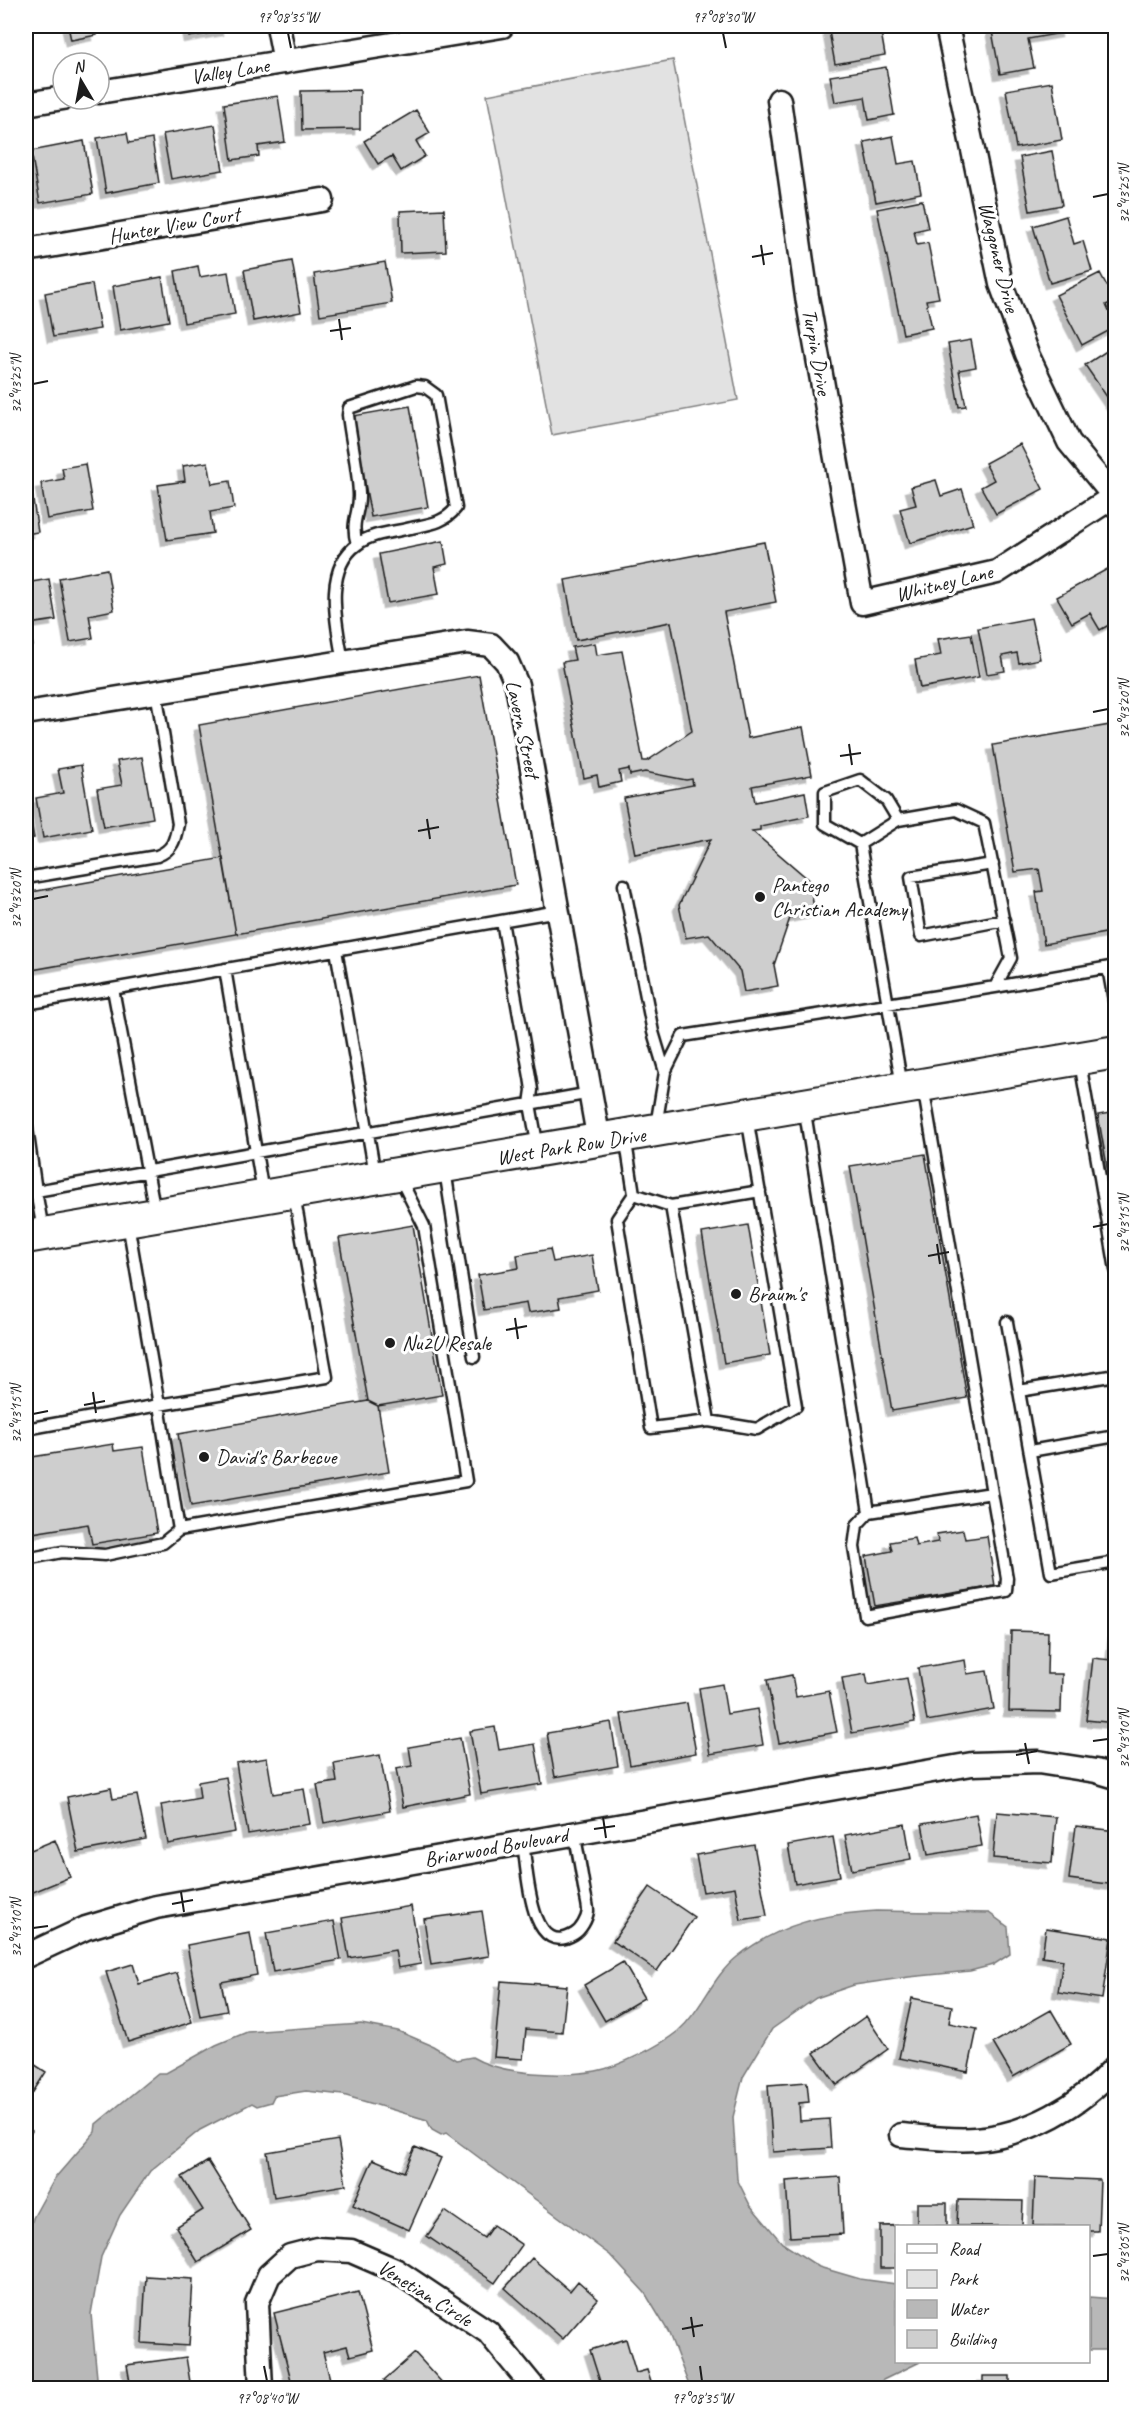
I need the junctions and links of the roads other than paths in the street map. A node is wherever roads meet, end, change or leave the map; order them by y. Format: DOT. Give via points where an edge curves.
graph roads {
  1 [pos="278,26"];
  2 [pos="502,26"];
  3 [pos="947,26"];
  4 [pos="285,62"];
  5 [pos="111,90"];
  6 [pos="51,100"];
  7 [pos="779,100"];
  8 [pos="26,104"];
  9 [pos="322,200"];
  10 [pos="26,250"];
  11 [pos="1114,498"];
  12 [pos="357,544"];
  13 [pos="862,603"];
  14 [pos="343,662"];
  15 [pos="156,691"];
  16 [pos="26,713"];
  17 [pos="898,820"];
  18 [pos="860,844"];
  19 [pos="993,864"];
  20 [pos="26,878"];
  21 [pos="624,885"];
  22 [pos="558,911"];
  23 [pos="1004,920"];
  24 [pos="502,921"];
  25 [pos="336,950"];
  26 [pos="1112,967"];
  27 [pos="225,969"];
  28 [pos="994,987"];
  29 [pos="113,989"];
  30 [pos="888,1003"];
  31 [pos="26,1004"];
  32 [pos="1116,1011"];
  33 [pos="1116,1052"];
  34 [pos="1079,1058"];
  35 [pos="665,1072"];
  36 [pos="913,1088"];
  37 [pos="591,1093"];
  38 [pos="530,1104"];
  39 [pos="804,1106"];
  40 [pos="747,1116"];
  41 [pos="26,1121"];
  42 [pos="367,1133"];
  43 [pos="626,1136"];
  44 [pos="539,1151"];
  45 [pos="258,1152"];
  46 [pos="445,1166"];
  47 [pos="147,1172"];
  48 [pos="387,1176"];
  49 [pos="760,1191"];
  50 [pos="31,1192"];
  51 [pos="279,1194"];
  52 [pos="634,1194"];
  53 [pos="671,1206"];
  54 [pos="142,1217"];
  55 [pos="35,1236"];
  56 [pos="1116,1270"];
  57 [pos="1007,1322"];
  58 [pos="474,1357"];
  59 [pos="1116,1375"];
  60 [pos="1019,1391"];
  61 [pos="159,1405"];
  62 [pos="709,1421"];
  63 [pos="26,1429"];
  64 [pos="1116,1436"];
  65 [pos="1030,1451"];
  66 [pos="992,1493"];
  67 [pos="869,1512"];
  68 [pos="179,1530"];
  69 [pos="26,1559"];
  70 [pos="1116,1562"];
  71 [pos="1116,1777"];
  72 [pos="574,1833"];
  73 [pos="523,1842"];
  74 [pos="26,1956"];
  75 [pos="1111,2079"];
  76 [pos="901,2136"];
  77 [pos="261,2388"];
  78 [pos="534,2388"];
  1 -- 4 [label="street"];
  2 -- 4 [label="street, Valley Lane"];
  3 -- 11 [label="street, Waggoner Drive" via="1001,284 1069,442"];
  4 -- 5 [label="street, Valley Lane"];
  6 -- 8 [label="street"];
  7 -- 13 [label="street, Turpin Drive" via="807,297"];
  9 -- 10 [label="street, Hunter View Court"];
  11 -- 13 [label="street, Whitney Lane" via="997,572"];
  12 -- 12 [label="lane" via="442,522 456,508 436,395 425,387 416,386 349,408 360,496 354,520"];
  12 -- 14 [label="lane" via="336,579 334,596"];
  14 -- 15 [label="street, Lavern Street"];
  14 -- 22 [label="street, Lavern Street" via="467,642 491,645 507,662 517,685"];
  15 -- 16 [label="street, Lavern Street"];
  15 -- 20 [label="lane" via="178,824 168,852"];
  17 -- 18 [label="lane"];
  17 -- 18 [label="lane" via="886,800 860,780 825,792 825,824"];
  17 -- 19 [label="lane" via="956,810 984,823"];
  18 -- 30 [label="lane"];
  19 -- 23 [label="lane"];
  19 -- 23 [label="lane" via="911,877 921,936"];
  21 -- 35 [label="lane" via="653,1032"];
  22 -- 24 [label="lane"];
  22 -- 37 [label="street, Lavern Street"];
  23 -- 28 [label="lane" via="1011,958"];
  24 -- 25 [label="lane"];
  24 -- 38 [label="lane" via="531,1083"];
  25 -- 27 [label="lane"];
  25 -- 42 [label="lane"];
  26 -- 28 [label="lane"];
  26 -- 32 [label="lane"];
  27 -- 29 [label="lane"];
  27 -- 45 [label="lane"];
  28 -- 30 [label="lane"];
  29 -- 31 [label="lane"];
  29 -- 47 [label="lane"];
  30 -- 35 [label="lane" via="683,1036"];
  30 -- 36 [label="lane"];
  33 -- 34 [label="main road, West Park Row Drive"];
  34 -- 36 [label="main road, West Park Row Drive"];
  34 -- 56 [label="lane"];
  35 -- 43 [label="lane"];
  36 -- 39 [label="main road, West Park Row Drive"];
  36 -- 66 [label="lane"];
  37 -- 38 [label="lane"];
  37 -- 43 [label="street, Lavern Street"];
  38 -- 42 [label="lane"];
  38 -- 44 [label="lane"];
  39 -- 40 [label="main road, West Park Row Drive"];
  39 -- 67 [label="lane"];
  40 -- 43 [label="main road, West Park Row Drive"];
  40 -- 49 [label="lane"];
  41 -- 50 [label="lane"];
  42 -- 45 [label="lane"];
  42 -- 48 [label="lane"];
  43 -- 44 [label="main road, West Park Row Drive"];
  43 -- 52 [label="lane"];
  44 -- 46 [label="main road, West Park Row Drive"];
  45 -- 47 [label="lane"];
  45 -- 51 [label="lane"];
  46 -- 48 [label="main road, West Park Row Drive"];
  46 -- 58 [label="lane"];
  47 -- 50 [label="lane"];
  47 -- 54 [label="lane"];
  48 -- 51 [label="main road, West Park Row Drive"];
  48 -- 68 [label="lane" via="424,1226 466,1481"];
  49 -- 53 [label="lane"];
  49 -- 62 [label="lane" via="796,1406 757,1429"];
  50 -- 55 [label="lane"];
  51 -- 54 [label="main road, West Park Row Drive"];
  51 -- 61 [label="lane" via="327,1377"];
  52 -- 53 [label="lane"];
  52 -- 62 [label="lane" via="617,1219 651,1428"];
  53 -- 62 [label="lane"];
  54 -- 55 [label="main road, West Park Row Drive"];
  54 -- 61 [label="lane"];
  57 -- 60 [label="lane"];
  59 -- 60 [label="lane"];
  60 -- 65 [label="lane"];
  61 -- 63 [label="lane"];
  61 -- 68 [label="lane"];
  64 -- 65 [label="lane"];
  65 -- 70 [label="lane" via="1051,1573"];
  66 -- 67 [label="lane"];
  66 -- 67 [label="lane" via="1006,1591 865,1616 854,1547 857,1525"];
  68 -- 69 [label="lane" via="163,1543 105,1555 62,1552"];
  71 -- 72 [label="street, Briarwood Boulevard" via="1038,1762 972,1764"];
  72 -- 73 [label="street, Briarwood Boulevard"];
  72 -- 73 [label="lane" via="588,1912 576,1933 566,1937 552,1936 540,1926 532,1910"];
  73 -- 74 [label="street, Briarwood Boulevard" via="156,1907 86,1928"];
  75 -- 76 [label="street" via="1027,2130 975,2139"];
  77 -- 78 [label="street, Venetian Circle" via="257,2303 269,2276 290,2256 317,2249 351,2251 395,2270 488,2332"];
}
